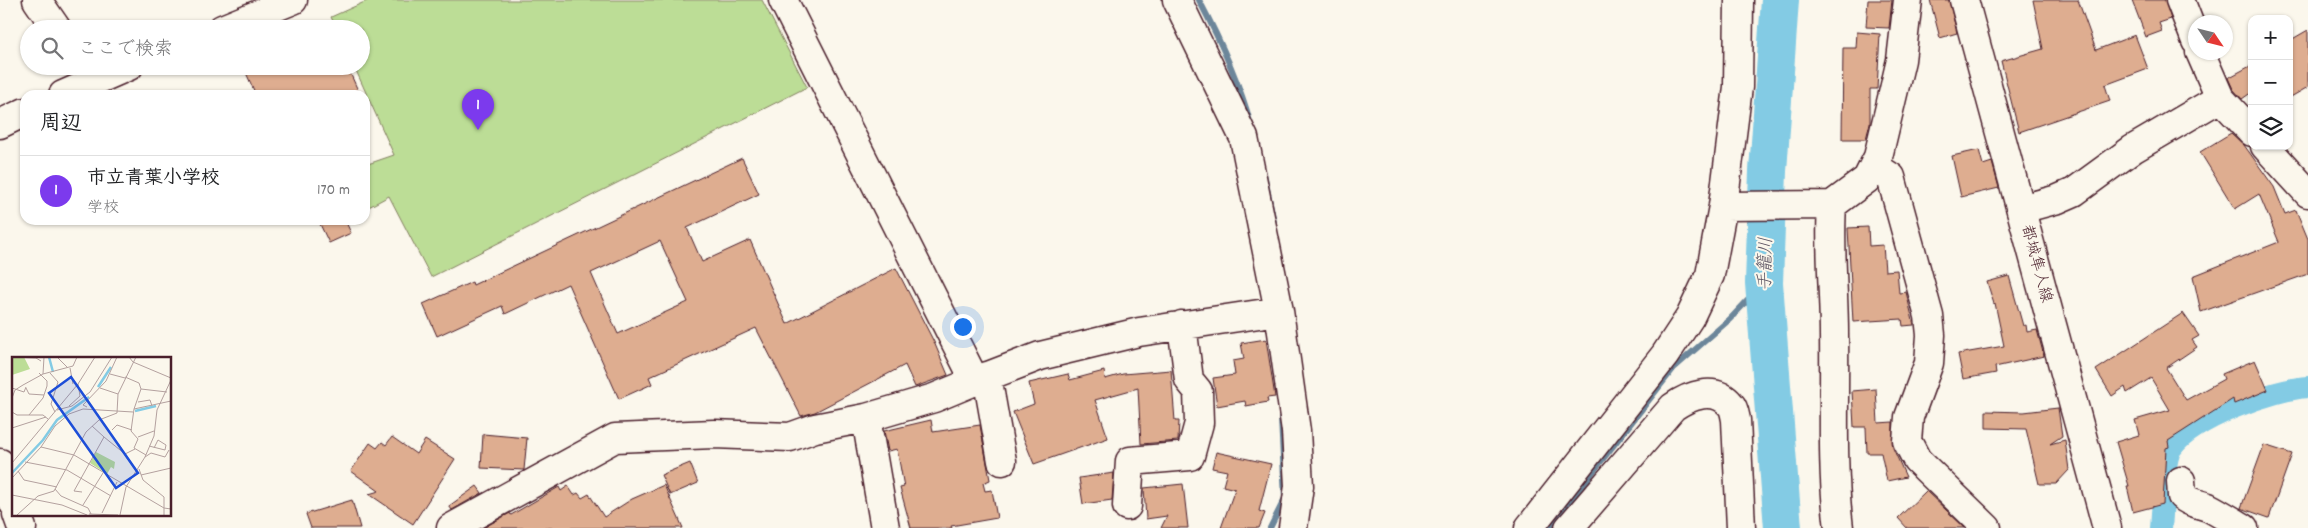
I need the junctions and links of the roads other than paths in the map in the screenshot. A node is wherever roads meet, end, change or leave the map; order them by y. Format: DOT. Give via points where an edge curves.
graph roads {
  1 [pos="37,0"];
  2 [pos="293,0"];
  3 [pos="783,0"];
  4 [pos="1177,0"];
  5 [pos="1739,0"];
  6 [pos="1908,0"];
  7 [pos="1964,0"];
  8 [pos="2180,0"];
  9 [pos="51,20"];
  10 [pos="244,20"];
  11 [pos="2188,20"];
  12 [pos="2203,60"];
  13 [pos="87,75"];
  14 [pos="69,90"];
  15 [pos="2220,98"];
  16 [pos="20,114"];
  17 [pos="0,124"];
  18 [pos="2248,128"];
  19 [pos="2269,150"];
  20 [pos="1874,166"];
  21 [pos="2308,193"];
  22 [pos="1832,205"];
  23 [pos="1723,206"];
  24 [pos="2021,209"];
  25 [pos="1279,311"];
  26 [pos="1182,325"];
  27 [pos="981,378"];
  28 [pos="866,418"];
  29 [pos="1002,462"];
  30 [pos="0,463"];
  31 [pos="2181,481"];
  32 [pos="12,498"];
  33 [pos="1127,506"];
  34 [pos="18,516"];
  35 [pos="22,528"];
  36 [pos="451,528"];
  37 [pos="885,528"];
  38 [pos="1294,528"];
  39 [pos="1530,528"];
  40 [pos="1569,528"];
  41 [pos="1741,528"];
  42 [pos="1839,528"];
  43 [pos="1987,528"];
  44 [pos="2107,528"];
  45 [pos="2244,528"];
  1 -- 9 [label="street"];
  2 -- 10 [label="street"];
  3 -- 27 [label="street"];
  4 -- 25 [label="street" via="1244,138"];
  5 -- 23 [label="street" via="1738,87"];
  6 -- 20 [label="street" via="1901,60"];
  7 -- 24 [label="street, 都城隼人線"];
  8 -- 11 [label="street"];
  12 -- 15 [label="street"];
  13 -- 14 [label="street"];
  15 -- 18 [label="street"];
  15 -- 24 [label="street" via="2133,149 2074,192"];
  16 -- 17 [label="street"];
  19 -- 21 [label="street"];
  20 -- 22 [label="street" via="1866,179"];
  20 -- 43 [label="street" via="1891,177 1929,316 1929,363 1909,417 1907,441 1917,460"];
  22 -- 23 [label="street"];
  22 -- 42 [label="street" via="1835,496"];
  23 -- 39 [label="street" via="1710,275 1690,317 1665,355"];
  24 -- 44 [label="street, 都城隼人線"];
  25 -- 26 [label="street"];
  25 -- 38 [label="street" via="1296,431 1299,486"];
  26 -- 27 [label="street" via="1040,356"];
  26 -- 33 [label="street" via="1189,380 1198,391 1199,423 1190,456 1130,462"];
  27 -- 28 [label="street" via="934,398"];
  27 -- 29 [label="street"];
  28 -- 36 [label="street" via="815,428 790,437 714,434 615,438"];
  28 -- 37 [label="street"];
  30 -- 32 [label="street"];
  31 -- 45 [label="street" via="2182,496 2192,504 2205,506"];
  34 -- 35 [label="street"];
  40 -- 41 [label="street" via="1672,407 1685,398 1708,394 1731,405 1736,420"];
}
